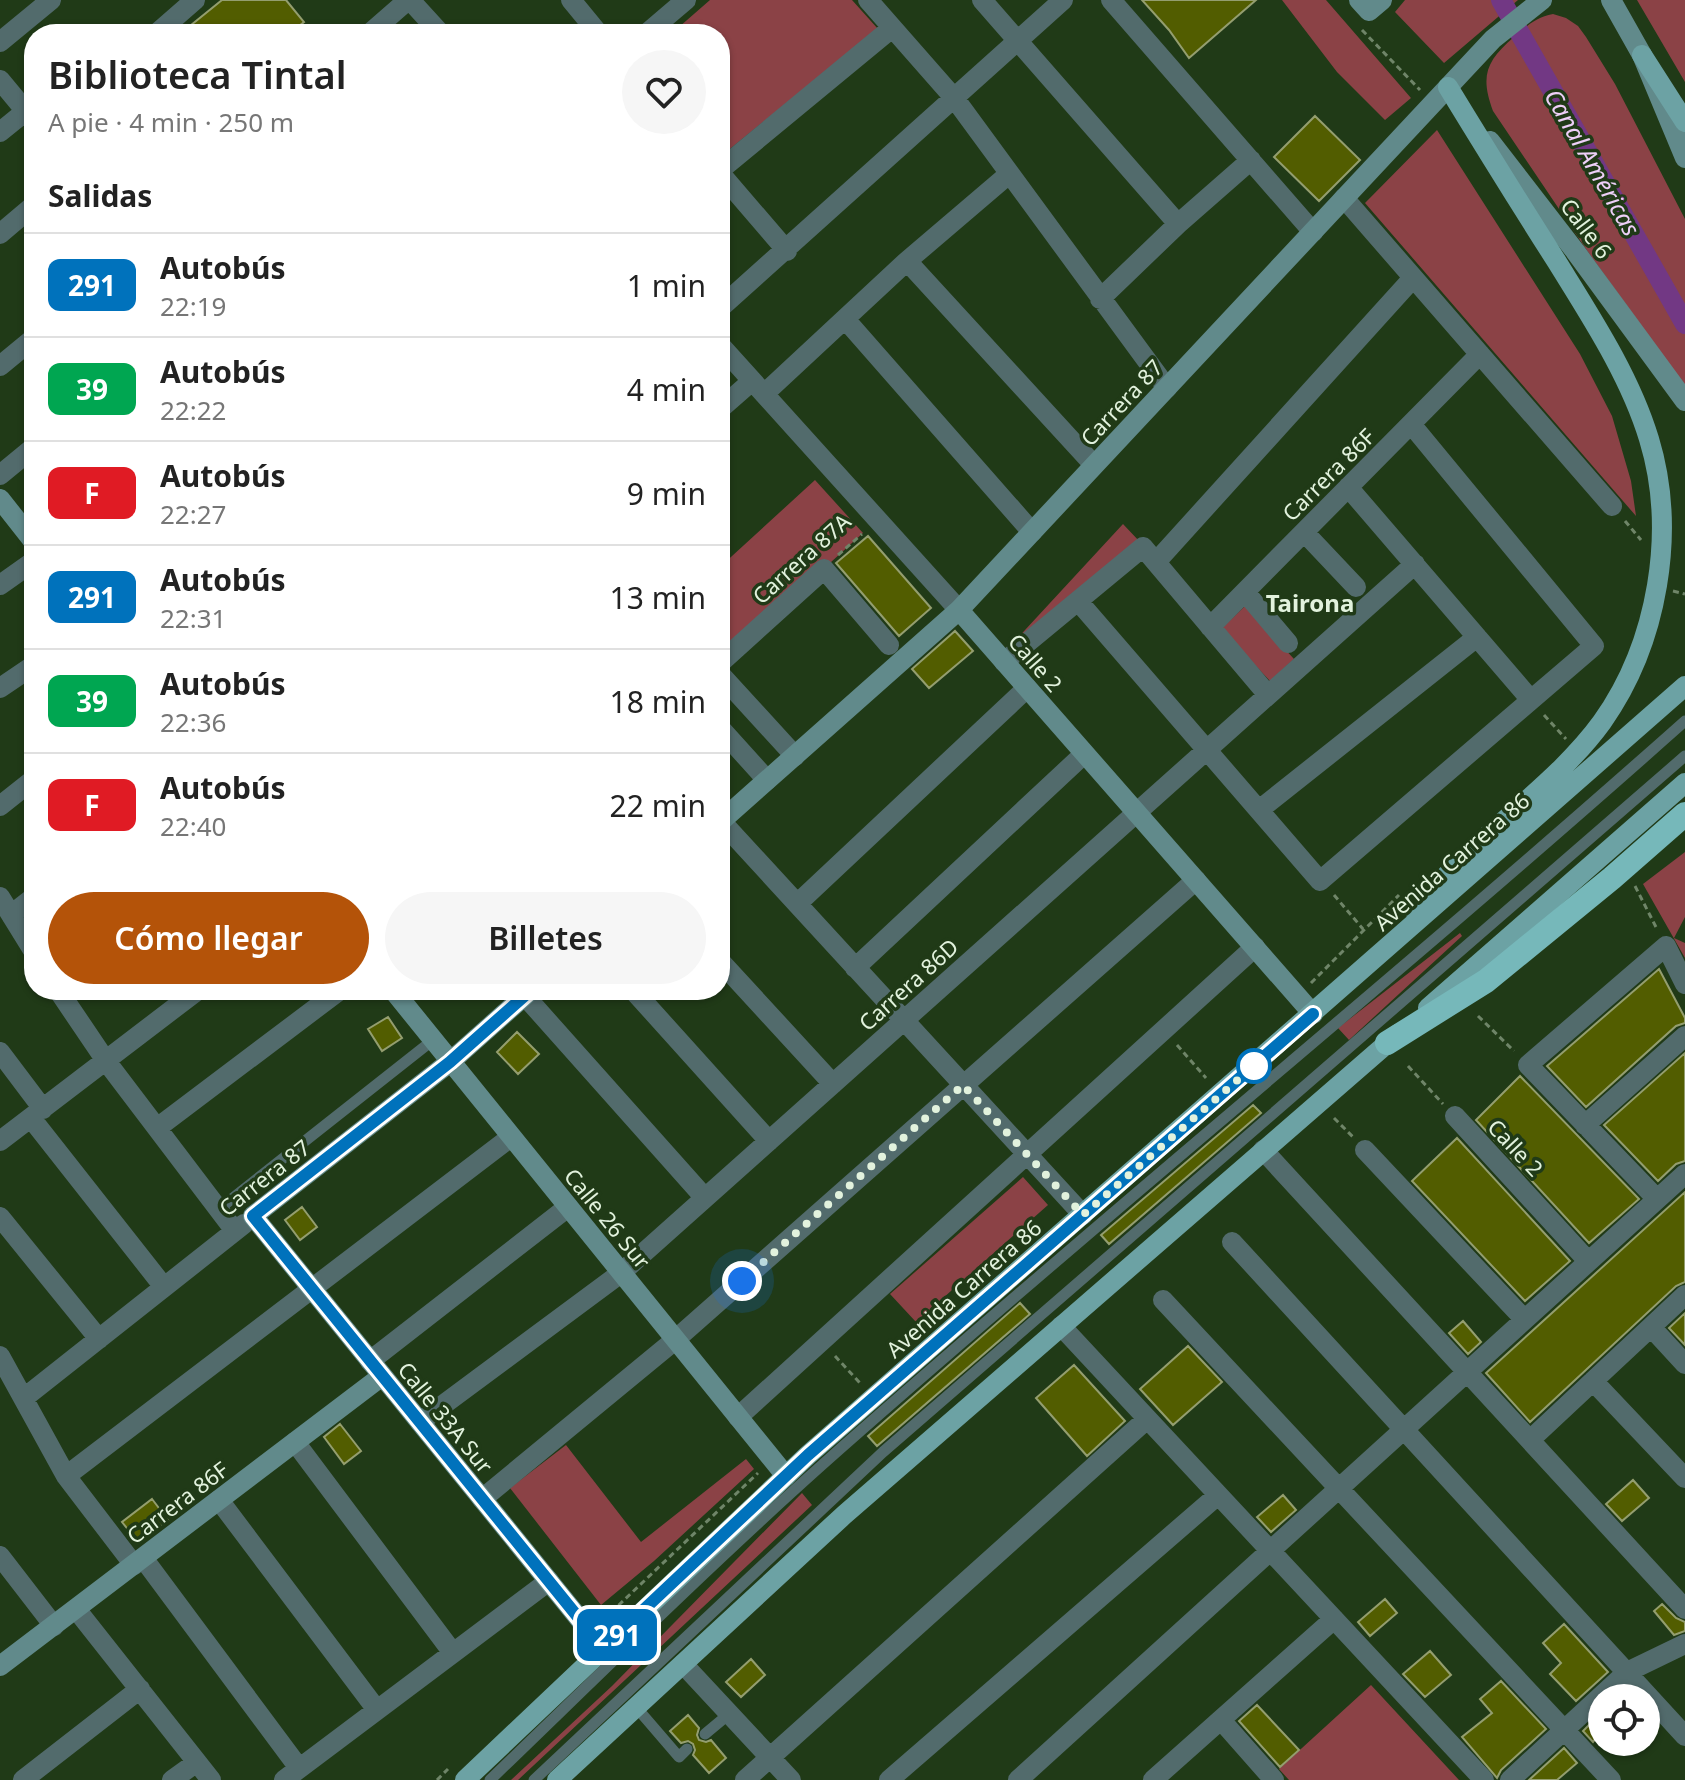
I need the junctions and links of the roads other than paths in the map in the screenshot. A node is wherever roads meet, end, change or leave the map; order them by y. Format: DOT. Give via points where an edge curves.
graph roads {
  1 [pos="51,0"];
  2 [pos="195,0"];
  3 [pos="409,0"];
  4 [pos="571,0"];
  5 [pos="686,0"];
  6 [pos="868,0"];
  7 [pos="982,0"];
  8 [pos="1063,0"];
  9 [pos="1111,0"];
  10 [pos="1611,0"];
  11 [pos="1538,3"];
  12 [pos="167,24"];
  13 [pos="381,24"];
  14 [pos="432,24"];
  15 [pos="591,24"];
  16 [pos="658,24"];
  17 [pos="892,28"];
  18 [pos="1018,41"];
  19 [pos="0,42"];
  20 [pos="1642,55"];
  21 [pos="0,80"];
  22 [pos="1448,87"];
  23 [pos="955,99"];
  24 [pos="24,109"];
  25 [pos="24,119"];
  26 [pos="1685,122"];
  27 [pos="0,132"];
  28 [pos="1685,158"];
  29 [pos="1251,160"];
  30 [pos="730,164"];
  31 [pos="1009,174"];
  32 [pos="730,184"];
  33 [pos="1344,198"];
  34 [pos="24,214"];
  35 [pos="1178,224"];
  36 [pos="1313,232"];
  37 [pos="0,234"];
  38 [pos="787,251"];
  39 [pos="907,261"];
  40 [pos="1413,278"];
  41 [pos="730,299"];
  42 [pos="1100,299"];
  43 [pos="845,319"];
  44 [pos="24,346"];
  45 [pos="1480,354"];
  46 [pos="730,356"];
  47 [pos="0,366"];
  48 [pos="758,387"];
  49 [pos="1167,388"];
  50 [pos="1685,401"];
  51 [pos="730,403"];
  52 [pos="1411,424"];
  53 [pos="24,455"];
  54 [pos="1094,465"];
  55 [pos="0,475"];
  56 [pos="1348,487"];
  57 [pos="0,499"];
  58 [pos="1612,506"];
  59 [pos="24,529"];
  60 [pos="1032,532"];
  61 [pos="1304,532"];
  62 [pos="1150,555"];
  63 [pos="1415,564"];
  64 [pos="24,568"];
  65 [pos="0,585"];
  66 [pos="1356,587"];
  67 [pos="1245,592"];
  68 [pos="1078,601"];
  69 [pos="959,610"];
  70 [pos="1210,627"];
  71 [pos="1477,637"];
  72 [pos="1288,643"];
  73 [pos="889,645"];
  74 [pos="730,654"];
  75 [pos="1004,662"];
  76 [pos="24,672"];
  77 [pos="730,685"];
  78 [pos="1685,686"];
  79 [pos="0,688"];
  80 [pos="1027,688"];
  81 [pos="1268,695"];
  82 [pos="1531,700"];
  83 [pos="1685,721"];
  84 [pos="730,739"];
  85 [pos="1207,750"];
  86 [pos="1084,754"];
  87 [pos="795,756"];
  88 [pos="1685,756"];
  89 [pos="767,780"];
  90 [pos="1685,783"];
  91 [pos="24,787"];
  92 [pos="0,806"];
  93 [pos="1259,810"];
  94 [pos="730,813"];
  95 [pos="1136,813"];
  96 [pos="1685,814"];
  97 [pos="730,833"];
  98 [pos="1196,880"];
  99 [pos="797,904"];
  100 [pos="5,906"];
  101 [pos="24,936"];
  102 [pos="1255,947"];
  103 [pos="855,968"];
  104 [pos="730,972"];
  105 [pos="1349,983"];
  106 [pos="1685,984"];
  107 [pos="65,1000"];
  108 [pos="185,1000"];
  109 [pos="327,1000"];
  110 [pos="401,1000"];
  111 [pos="520,1000"];
  112 [pos="534,1000"];
  113 [pos="642,1000"];
  114 [pos="1313,1014"];
  115 [pos="904,1020"];
  116 [pos="1685,1036"];
  117 [pos="433,1040"];
  118 [pos="1387,1043"];
  119 [pos="0,1052"];
  120 [pos="106,1061"];
  121 [pos="450,1062"];
  122 [pos="833,1084"];
  123 [pos="963,1085"];
  124 [pos="37,1113"];
  125 [pos="1455,1116"];
  126 [pos="1585,1125"];
  127 [pos="157,1128"];
  128 [pos="511,1137"];
  129 [pos="0,1141"];
  130 [pos="769,1141"];
  131 [pos="1263,1150"];
  132 [pos="1365,1150"];
  133 [pos="1027,1154"];
  134 [pos="1685,1174"];
  135 [pos="705,1198"];
  136 [pos="1657,1199"];
  137 [pos="568,1207"];
  138 [pos="219,1209"];
  139 [pos="1083,1215"];
  140 [pos="253,1216"];
  141 [pos="0,1217"];
  142 [pos="235,1231"];
  143 [pos="1232,1242"];
  144 [pos="1588,1261"];
  145 [pos="621,1273"];
  146 [pos="164,1287"];
  147 [pos="311,1289"];
  148 [pos="1685,1295"];
  149 [pos="1163,1300"];
  150 [pos="1524,1319"];
  151 [pos="1061,1326"];
  152 [pos="1651,1327"];
  153 [pos="99,1339"];
  154 [pos="675,1340"];
  155 [pos="0,1356"];
  156 [pos="1685,1364"];
  157 [pos="376,1368"];
  158 [pos="1466,1371"];
  159 [pos="1593,1381"];
  160 [pos="24,1398"];
  161 [pos="738,1417"];
  162 [pos="1147,1419"];
  163 [pos="420,1422"];
  164 [pos="1403,1428"];
  165 [pos="1530,1440"];
  166 [pos="295,1442"];
  167 [pos="66,1476"];
  168 [pos="786,1476"];
  169 [pos="1685,1478"];
  170 [pos="1338,1487"];
  171 [pos="1218,1495"];
  172 [pos="482,1499"];
  173 [pos="219,1500"];
  174 [pos="1269,1550"];
  175 [pos="0,1556"];
  176 [pos="138,1561"];
  177 [pos="549,1581"];
  178 [pos="76,1609"];
  179 [pos="1685,1609"];
  180 [pos="1334,1619"];
  181 [pos="54,1626"];
  182 [pos="1685,1644"];
  183 [pos="603,1648"];
  184 [pos="453,1653"];
  185 [pos="683,1664"];
  186 [pos="0,1666"];
  187 [pos="1627,1672"];
  188 [pos="140,1689"];
  189 [pos="636,1707"];
  190 [pos="377,1710"];
  191 [pos="729,1714"];
  192 [pos="1221,1720"];
  193 [pos="1564,1730"];
  194 [pos="705,1734"];
  195 [pos="1685,1736"];
  196 [pos="687,1749"];
  197 [pos="770,1758"];
  198 [pos="197,1762"];
  199 [pos="291,1774"];
  200 [pos="23,1780"];
  201 [pos="172,1780"];
  202 [pos="211,1780"];
  203 [pos="465,1780"];
  204 [pos="490,1780"];
  205 [pos="534,1780"];
  206 [pos="557,1780"];
  207 [pos="745,1780"];
  208 [pos="791,1780"];
  209 [pos="889,1780"];
  210 [pos="1018,1780"];
  211 [pos="1153,1780"];
  212 [pos="1274,1780"];
  213 [pos="1484,1780"];
  214 [pos="1510,1780"];
  215 [pos="1611,1780"];
  1 -- 19 [label="street"];
  2 -- 12 [label="street"];
  3 -- 13 [label="street"];
  3 -- 14 [label="street"];
  4 -- 15 [label="street"];
  5 -- 16 [label="street"];
  6 -- 17 [label="street"];
  7 -- 18 [label="street"];
  8 -- 18 [label="street"];
  9 -- 29 [label="street"];
  10 -- 20 [label="street"];
  11 -- 22 [label="street, Carrera 87" via="1493,39"];
  17 -- 23 [label="street"];
  17 -- 30 [label="street"];
  18 -- 23 [label="street"];
  18 -- 35 [label="street"];
  20 -- 26 [label="main road"];
  20 -- 28 [label="street"];
  21 -- 24 [label="street"];
  22 -- 33 [label="street, Carrera 87"];
  22 -- 50 [label="street, Calle 6"];
  22 -- 105 [label="main road" via="1587,310 1630,391 1659,482 1661,558 1635,658 1604,719 1548,782 1452,870"];
  23 -- 31 [label="street"];
  23 -- 38 [label="street"];
  25 -- 27 [label="street"];
  29 -- 35 [label="street"];
  29 -- 36 [label="street"];
  31 -- 39 [label="street"];
  31 -- 42 [label="street"];
  32 -- 38 [label="street"];
  33 -- 36 [label="street, Carrera 87"];
  33 -- 40 [label="street"];
  34 -- 37 [label="street"];
  35 -- 42 [label="street"];
  36 -- 49 [label="street, Carrera 87"];
  38 -- 41 [label="street"];
  39 -- 43 [label="street"];
  39 -- 54 [label="street"];
  40 -- 45 [label="street"];
  40 -- 62 [label="street"];
  42 -- 49 [label="street"];
  43 -- 48 [label="street"];
  43 -- 60 [label="street"];
  44 -- 47 [label="street"];
  45 -- 52 [label="street, Carrera 86F"];
  45 -- 58 [label="street"];
  46 -- 48 [label="street, Calle 2"];
  48 -- 51 [label="street"];
  48 -- 69 [label="street, Calle 2"];
  49 -- 54 [label="street, Carrera 87"];
  52 -- 56 [label="street, Carrera 86F"];
  52 -- 82 [label="street" via="1594,646"];
  53 -- 55 [label="street"];
  54 -- 60 [label="street, Carrera 87"];
  56 -- 61 [label="street, Carrera 86F"];
  56 -- 63 [label="street"];
  57 -- 59 [label="street"];
  60 -- 69 [label="street, Carrera 87"];
  61 -- 66 [label="street"];
  61 -- 67 [label="street, Carrera 86F"];
  62 -- 68 [label="street"];
  62 -- 70 [label="street"];
  63 -- 71 [label="street"];
  63 -- 81 [label="street, Carrera 86D"];
  64 -- 65 [label="street"];
  67 -- 70 [label="street, Carrera 86F"];
  67 -- 72 [label="street"];
  68 -- 75 [label="street"];
  68 -- 85 [label="street"];
  69 -- 75 [label="street, Calle 2"];
  69 -- 87 [label="street, Carrera 87"];
  70 -- 81 [label="street"];
  71 -- 82 [label="street"];
  71 -- 93 [label="street"];
  73 -- 74 [label="street, Carrera 87A" via="824,569"];
  75 -- 80 [label="street, Calle 2"];
  76 -- 79 [label="street"];
  77 -- 87 [label="street"];
  78 -- 105 [label="main road, Avenida Carrera 86"];
  80 -- 86 [label="street, Calle 2"];
  80 -- 99 [label="street"];
  81 -- 85 [label="street, Carrera 86D"];
  82 -- 93 [label="street" via="1320,881"];
  83 -- 204 [label="lane" via="815,1472"];
  84 -- 89 [label="street"];
  85 -- 93 [label="street"];
  85 -- 95 [label="street, Carrera 86D"];
  86 -- 95 [label="street, Calle 2"];
  86 -- 103 [label="street"];
  87 -- 89 [label="street, Carrera 87"];
  88 -- 205 [label="lane" via="883,1452"];
  89 -- 94 [label="street, Carrera 87"];
  90 -- 118 [label="main road"];
  91 -- 92 [label="street"];
  95 -- 98 [label="street, Calle 2"];
  95 -- 115 [label="street, Carrera 86D"];
  96 -- 118 [label="highway" via="1486,981"];
  97 -- 99 [label="street"];
  98 -- 102 [label="street, Calle 2"];
  98 -- 123 [label="street"];
  99 -- 103 [label="street"];
  100 -- 101 [label="street"];
  102 -- 114 [label="street, Calle 2"];
  102 -- 133 [label="street"];
  103 -- 115 [label="street"];
  104 -- 122 [label="street"];
  105 -- 114 [label="main road, Avenida Carrera 86"];
  106 -- 126 [label="street" via="1666,946 1528,1065"];
  107 -- 120 [label="street"];
  108 -- 120 [label="street"];
  109 -- 127 [label="street"];
  110 -- 117 [label="street, Calle 26 Sur"];
  111 -- 121 [label="street, Carrera 87"];
  112 -- 135 [label="street"];
  113 -- 130 [label="street"];
  114 -- 139 [label="main road, Avenida Carrera 86"];
  115 -- 122 [label="street, Carrera 86D"];
  115 -- 123 [label="street"];
  116 -- 126 [label="street"];
  117 -- 121 [label="street, Calle 26 Sur"];
  117 -- 138 [label="lane"];
  118 -- 131 [label="main road"];
  119 -- 124 [label="street"];
  120 -- 124 [label="street"];
  120 -- 127 [label="street"];
  121 -- 128 [label="street, Calle 26 Sur"];
  121 -- 140 [label="street, Carrera 87"];
  122 -- 130 [label="street, Carrera 86D"];
  123 -- 133 [label="street"];
  123 -- 154 [label="street"];
  124 -- 129 [label="street"];
  124 -- 146 [label="street"];
  125 -- 144 [label="street, Calle 2"];
  126 -- 136 [label="street"];
  127 -- 138 [label="street"];
  128 -- 137 [label="street, Calle 26 Sur"];
  128 -- 147 [label="street"];
  130 -- 135 [label="street, Carrera 86D"];
  131 -- 151 [label="main road"];
  131 -- 158 [label="street"];
  132 -- 150 [label="street"];
  133 -- 139 [label="street"];
  133 -- 161 [label="street"];
  134 -- 136 [label="street"];
  135 -- 145 [label="street, Carrera 86D"];
  136 -- 144 [label="street"];
  137 -- 145 [label="street, Calle 26 Sur"];
  137 -- 157 [label="street, Carrera 86F"];
  138 -- 142 [label="street"];
  139 -- 168 [label="main road, Avenida Carrera 86"];
  140 -- 142 [label="street, Carrera 87"];
  140 -- 147 [label="street, Calle 33A Sur"];
  141 -- 153 [label="street"];
  142 -- 146 [label="street, Carrera 87"];
  143 -- 164 [label="street"];
  144 -- 150 [label="street"];
  145 -- 154 [label="street, Calle 26 Sur"];
  145 -- 163 [label="street, Carrera 86D"];
  146 -- 153 [label="street, Carrera 87"];
  147 -- 157 [label="street, Calle 33A Sur"];
  147 -- 167 [label="street"];
  148 -- 152 [label="street"];
  149 -- 170 [label="street"];
  150 -- 158 [label="street"];
  151 -- 162 [label="street"];
  151 -- 185 [label="main road"];
  152 -- 156 [label="street"];
  152 -- 159 [label="street"];
  153 -- 160 [label="street, Carrera 87"];
  154 -- 161 [label="street, Calle 26 Sur"];
  154 -- 172 [label="street"];
  155 -- 160 [label="street"];
  157 -- 163 [label="street, Calle 33A Sur"];
  157 -- 166 [label="street, Carrera 86F"];
  158 -- 164 [label="street"];
  158 -- 165 [label="street"];
  159 -- 165 [label="street"];
  159 -- 169 [label="street"];
  160 -- 167 [label="street"];
  161 -- 168 [label="street, Calle 26 Sur"];
  162 -- 171 [label="street"];
  162 -- 197 [label="street"];
  163 -- 172 [label="street, Calle 33A Sur"];
  164 -- 170 [label="street"];
  164 -- 187 [label="street"];
  165 -- 179 [label="street"];
  166 -- 173 [label="street, Carrera 86F"];
  166 -- 184 [label="street"];
  167 -- 176 [label="street"];
  168 -- 183 [label="main road, Avenida Carrera 86"];
  170 -- 174 [label="street"];
  170 -- 193 [label="street"];
  171 -- 174 [label="street"];
  171 -- 209 [label="street"];
  172 -- 177 [label="street, Calle 33A Sur"];
  173 -- 176 [label="street, Carrera 86F"];
  173 -- 190 [label="street"];
  174 -- 180 [label="street"];
  174 -- 210 [label="street"];
  175 -- 181 [label="street"];
  176 -- 178 [label="street, Carrera 86F"];
  176 -- 199 [label="street"];
  177 -- 183 [label="street, Calle 33A Sur"];
  177 -- 184 [label="street"];
  178 -- 181 [label="street, Carrera 86F"];
  178 -- 188 [label="street"];
  180 -- 192 [label="street"];
  180 -- 213 [label="street"];
  181 -- 186 [label="street, Carrera 86F"];
  182 -- 187 [label="street"];
  183 -- 203 [label="main road, Avenida Carrera 86"];
  184 -- 190 [label="street"];
  185 -- 189 [label="main road"];
  185 -- 191 [label="street"];
  187 -- 193 [label="street"];
  187 -- 195 [label="street"];
  188 -- 198 [label="street"];
  188 -- 200 [label="street"];
  189 -- 196 [label="lane" via="679,1757"];
  189 -- 206 [label="main road"];
  190 -- 199 [label="street"];
  191 -- 194 [label="lane"];
  191 -- 197 [label="street"];
  192 -- 211 [label="street"];
  192 -- 212 [label="street"];
  193 -- 214 [label="street"];
  193 -- 215 [label="street"];
  197 -- 207 [label="street"];
  197 -- 208 [label="street"];
  198 -- 201 [label="street"];
  198 -- 202 [label="street"];
}
